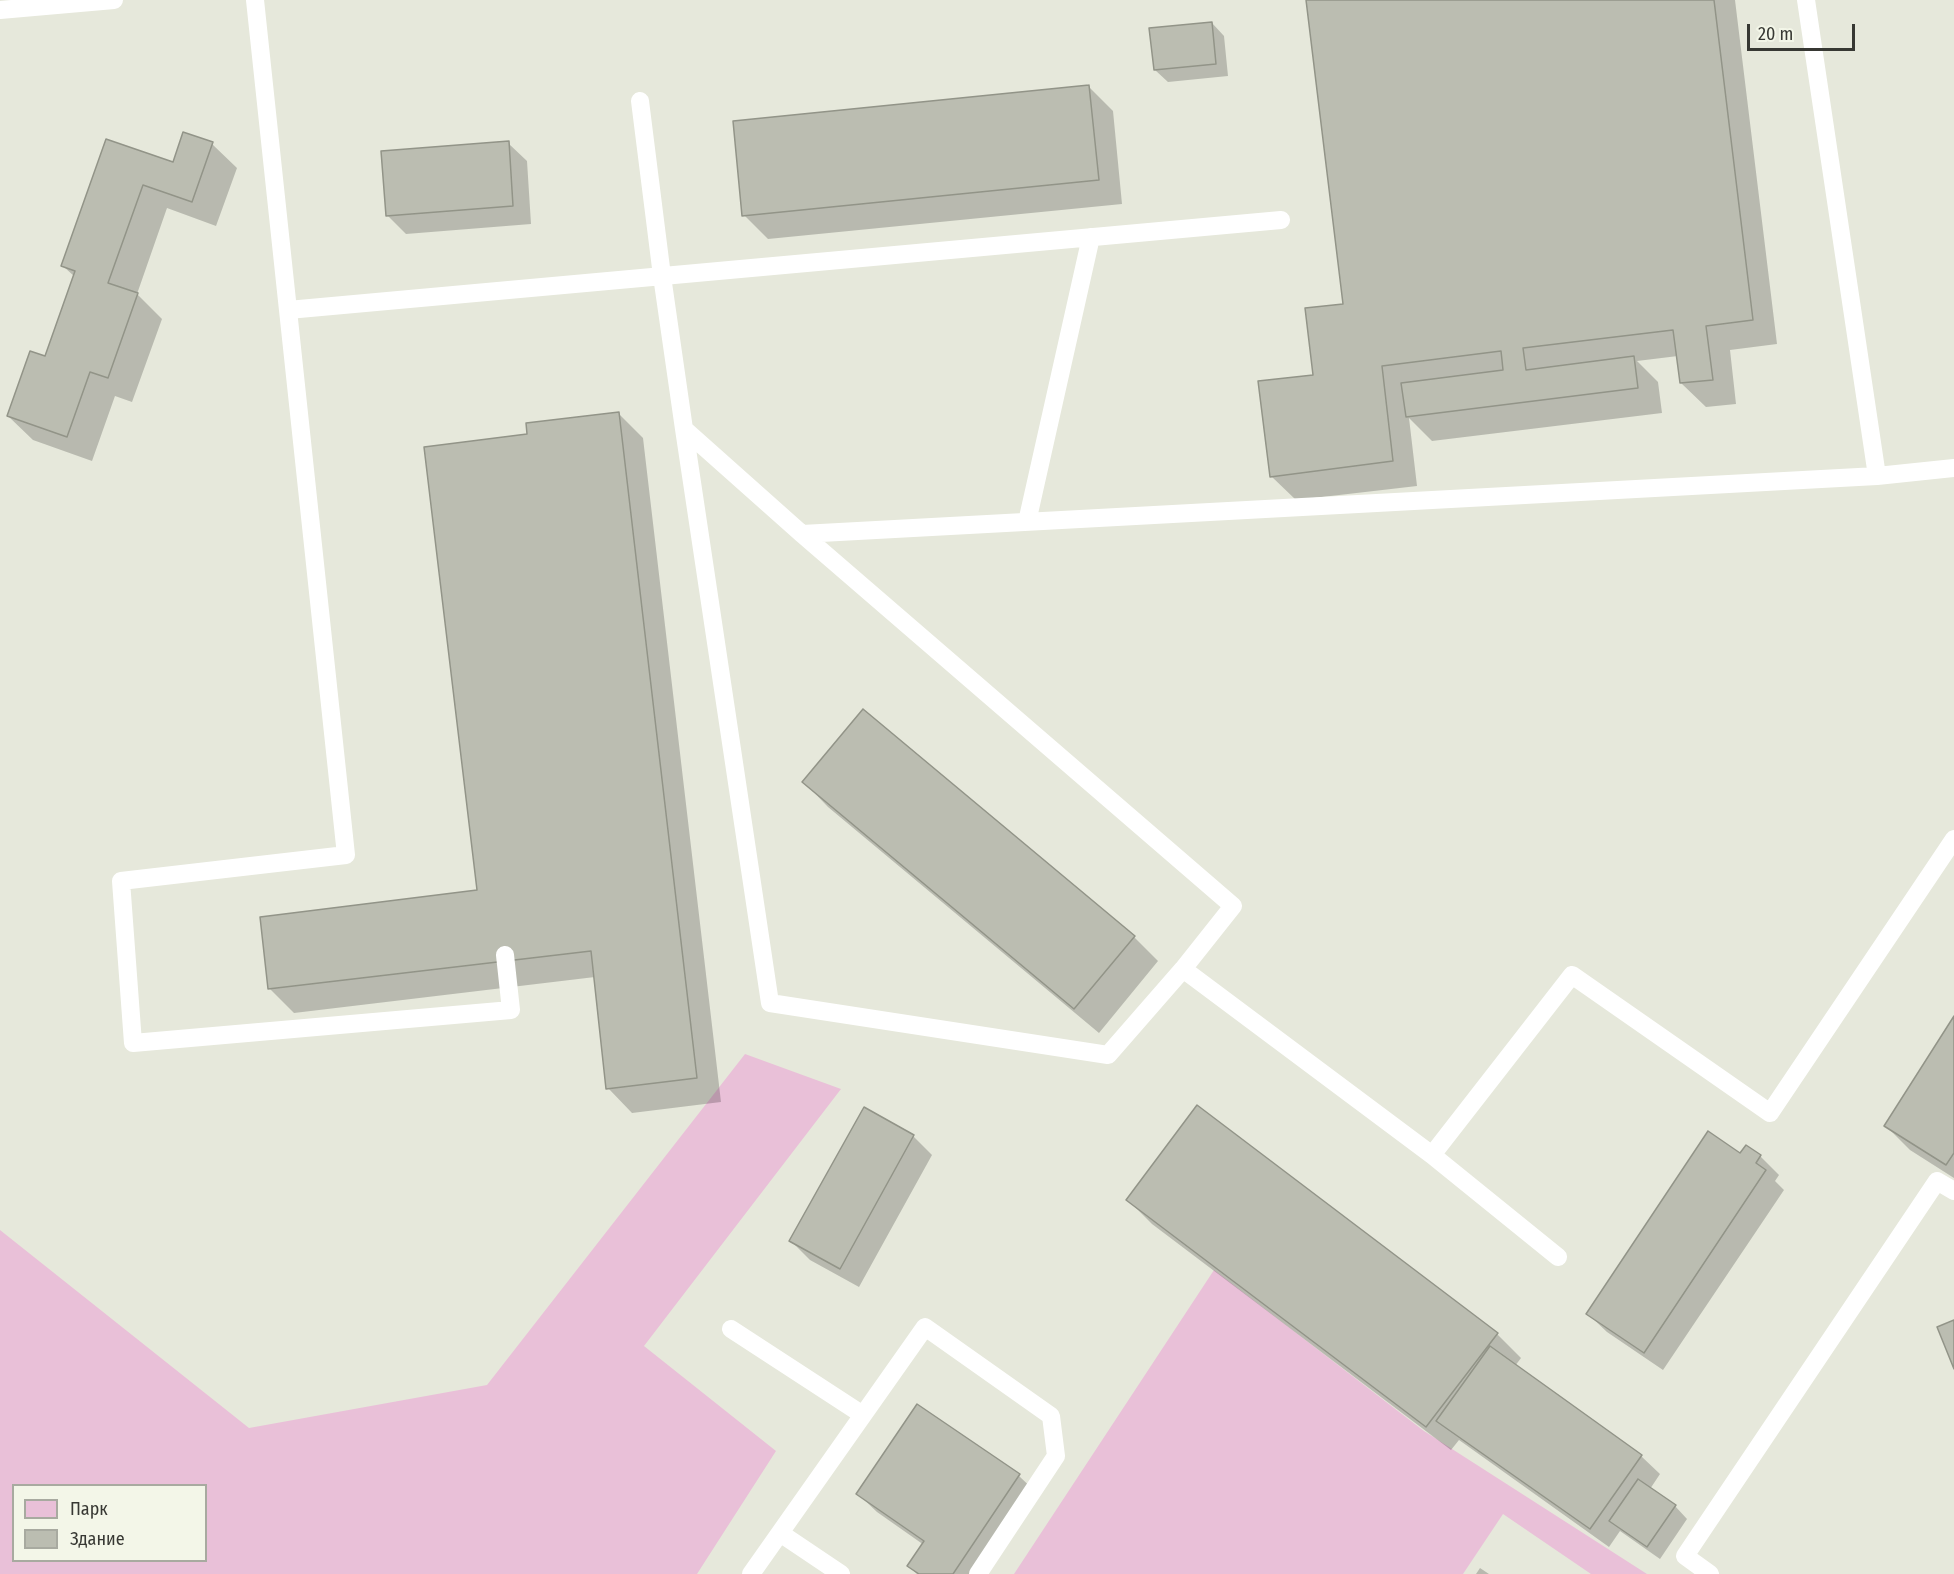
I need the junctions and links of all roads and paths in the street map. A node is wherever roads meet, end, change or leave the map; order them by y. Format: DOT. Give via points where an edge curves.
graph roads {
  1 [pos="114,0"];
  2 [pos="255,0"];
  3 [pos="1806,0"];
  4 [pos="0,10"];
  5 [pos="640,100"];
  6 [pos="1281,220"];
  7 [pos="1091,237"];
  8 [pos="662,276"];
  9 [pos="288,310"];
  10 [pos="684,429"];
  11 [pos="1954,468"];
  12 [pos="1877,476"];
  13 [pos="1027,522"];
  14 [pos="802,534"];
  15 [pos="1954,839"];
  16 [pos="505,955"];
  17 [pos="1183,969"];
  18 [pos="1431,1155"];
  19 [pos="1954,1191"];
  20 [pos="1558,1257"];
  21 [pos="731,1329"];
  22 [pos="863,1414"];
  23 [pos="780,1533"];
  24 [pos="751,1574"];
  25 [pos="841,1574"];
  26 [pos="978,1574"];
  27 [pos="1710,1574"];
  1 -- 4 [label="lane"];
  2 -- 9 [label="lane"];
  3 -- 12 [label="lane"];
  5 -- 8 [label="lane"];
  6 -- 7 [label="lane"];
  7 -- 8 [label="lane"];
  7 -- 13 [label="lane"];
  8 -- 9 [label="lane"];
  8 -- 10 [label="lane"];
  9 -- 16 [label="lane" via="346,855 121,881 133,1043 511,1010"];
  10 -- 14 [label="lane"];
  10 -- 17 [label="lane" via="770,1003 1108,1055"];
  11 -- 12 [label="lane"];
  12 -- 13 [label="lane"];
  13 -- 14 [label="lane"];
  14 -- 17 [label="lane" via="1233,906"];
  15 -- 18 [label="lane" via="1770,1113 1572,975"];
  17 -- 18 [label="lane"];
  18 -- 20 [label="lane"];
  19 -- 27 [label="lane" via="1937,1181 1685,1556"];
  21 -- 22 [label="lane"];
  22 -- 23 [label="lane"];
  22 -- 26 [label="lane" via="925,1327 1051,1416 1056,1456"];
  23 -- 24 [label="lane"];
  23 -- 25 [label="lane"];
}
